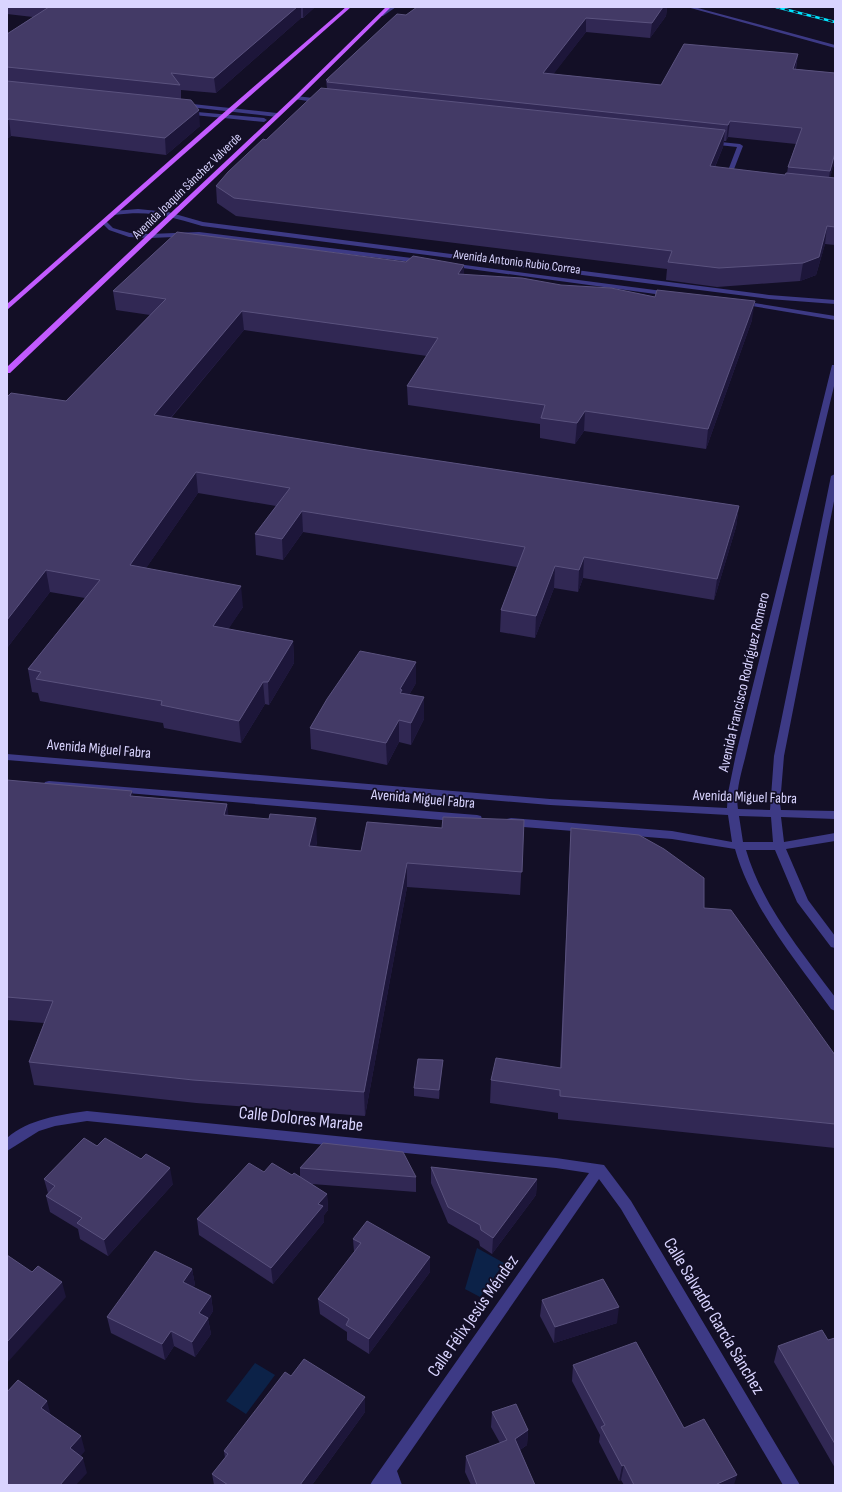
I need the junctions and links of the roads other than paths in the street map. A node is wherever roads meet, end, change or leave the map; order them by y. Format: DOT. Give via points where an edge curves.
graph roads {
  1 [pos="348,7"];
  2 [pos="389,7"];
  3 [pos="394,7"];
  4 [pos="689,7"];
  5 [pos="382,15"];
  6 [pos="835,47"];
  7 [pos="296,98"];
  8 [pos="327,102"];
  9 [pos="174,104"];
  10 [pos="230,110"];
  11 [pos="183,112"];
  12 [pos="277,115"];
  13 [pos="222,117"];
  14 [pos="271,121"];
  15 [pos="708,142"];
  16 [pos="735,182"];
  17 [pos="114,213"];
  18 [pos="173,214"];
  19 [pos="104,222"];
  20 [pos="150,236"];
  21 [pos="431,263"];
  22 [pos="439,264"];
  23 [pos="676,294"];
  24 [pos="818,300"];
  25 [pos="731,302"];
  26 [pos="835,302"];
  27 [pos="7,308"];
  28 [pos="815,314"];
  29 [pos="835,318"];
  30 [pos="835,367"];
  31 [pos="7,371"];
  32 [pos="835,476"];
  33 [pos="7,757"];
  34 [pos="39,783"];
  35 [pos="733,812"];
  36 [pos="776,813"];
  37 [pos="835,815"];
  38 [pos="835,837"];
  39 [pos="738,846"];
  40 [pos="779,846"];
  41 [pos="835,944"];
  42 [pos="835,1006"];
  43 [pos="7,1146"];
  44 [pos="599,1169"];
  45 [pos="389,1470"];
  46 [pos="378,1485"];
  47 [pos="394,1485"];
  48 [pos="792,1485"];
  1 -- 10 [label="main road, Avenida Joaquín Sánchez Valverde"];
  2 -- 5 [label="main road, Avenida Joaquín Sánchez Valverde"];
  3 -- 5 [label="street, Avenida Joaquín Sánchez Valverde"];
  4 -- 6 [label="street"];
  5 -- 7 [label="main road, Avenida Joaquín Sánchez Valverde"];
  7 -- 8 [label="street"];
  7 -- 12 [label="main road, Avenida Joaquín Sánchez Valverde"];
  9 -- 10 [label="street"];
  10 -- 12 [label="street"];
  10 -- 13 [label="main road, Avenida Joaquín Sánchez Valverde"];
  11 -- 13 [label="street"];
  12 -- 14 [label="main road, Avenida Joaquín Sánchez Valverde"];
  13 -- 14 [label="street"];
  13 -- 17 [label="main road, Avenida Joaquín Sánchez Valverde"];
  14 -- 18 [label="main road, Avenida Joaquín Sánchez Valverde"];
  15 -- 16 [label="street" via="740,146 727,181"];
  17 -- 18 [label="street, Avenida Antonio Rubio Correa" via="136,210"];
  17 -- 19 [label="main road, Avenida Joaquín Sánchez Valverde"];
  18 -- 20 [label="main road, Avenida Joaquín Sánchez Valverde"];
  18 -- 24 [label="street, Avenida Antonio Rubio Correa" via="202,224 769,297"];
  19 -- 20 [label="street, Avenida Antonio Rubio Correa" via="111,229 123,233"];
  19 -- 27 [label="main road, Avenida Joaquín Sánchez Valverde"];
  20 -- 21 [label="street, Avenida Antonio Rubio Correa" via="199,234"];
  20 -- 31 [label="main road, Avenida Joaquín Sánchez Valverde"];
  22 -- 23 [label="street, Avenida Antonio Rubio Correa"];
  24 -- 26 [label="street, Avenida Antonio Rubio Correa"];
  24 -- 28 [label="street" via="812,306"];
  25 -- 28 [label="street"];
  28 -- 29 [label="street"];
  30 -- 35 [label="street, Avenida Francisco Rodríguez Romero" via="741,754 732,804"];
  32 -- 36 [label="street" via="779,756"];
  33 -- 35 [label="street, Avenida Miguel Fabra" via="550,802"];
  34 -- 39 [label="street, Avenida Miguel Fabra" via="672,835"];
  35 -- 36 [label="street, Avenida Miguel Fabra"];
  35 -- 39 [label="street, Avenida Francisco Rodríguez Romero"];
  36 -- 37 [label="street, Avenida Miguel Fabra"];
  36 -- 40 [label="street"];
  38 -- 40 [label="street, Avenida Miguel Fabra"];
  39 -- 40 [label="street, Avenida Miguel Fabra"];
  39 -- 42 [label="street, Avenida Francisco Rodríguez Romero" via="764,907"];
  40 -- 41 [label="street" via="803,902"];
  43 -- 44 [label="street, Calle Dolores Marabe" via="16,1136 48,1121 87,1116"];
  44 -- 45 [label="street, Calle Félix Jesús Méndez"];
  44 -- 48 [label="street, Calle Salvador García Sánchez" via="626,1205"];
  45 -- 46 [label="street, Calle Félix Jesús Méndez"];
  45 -- 47 [label="street"];
}
